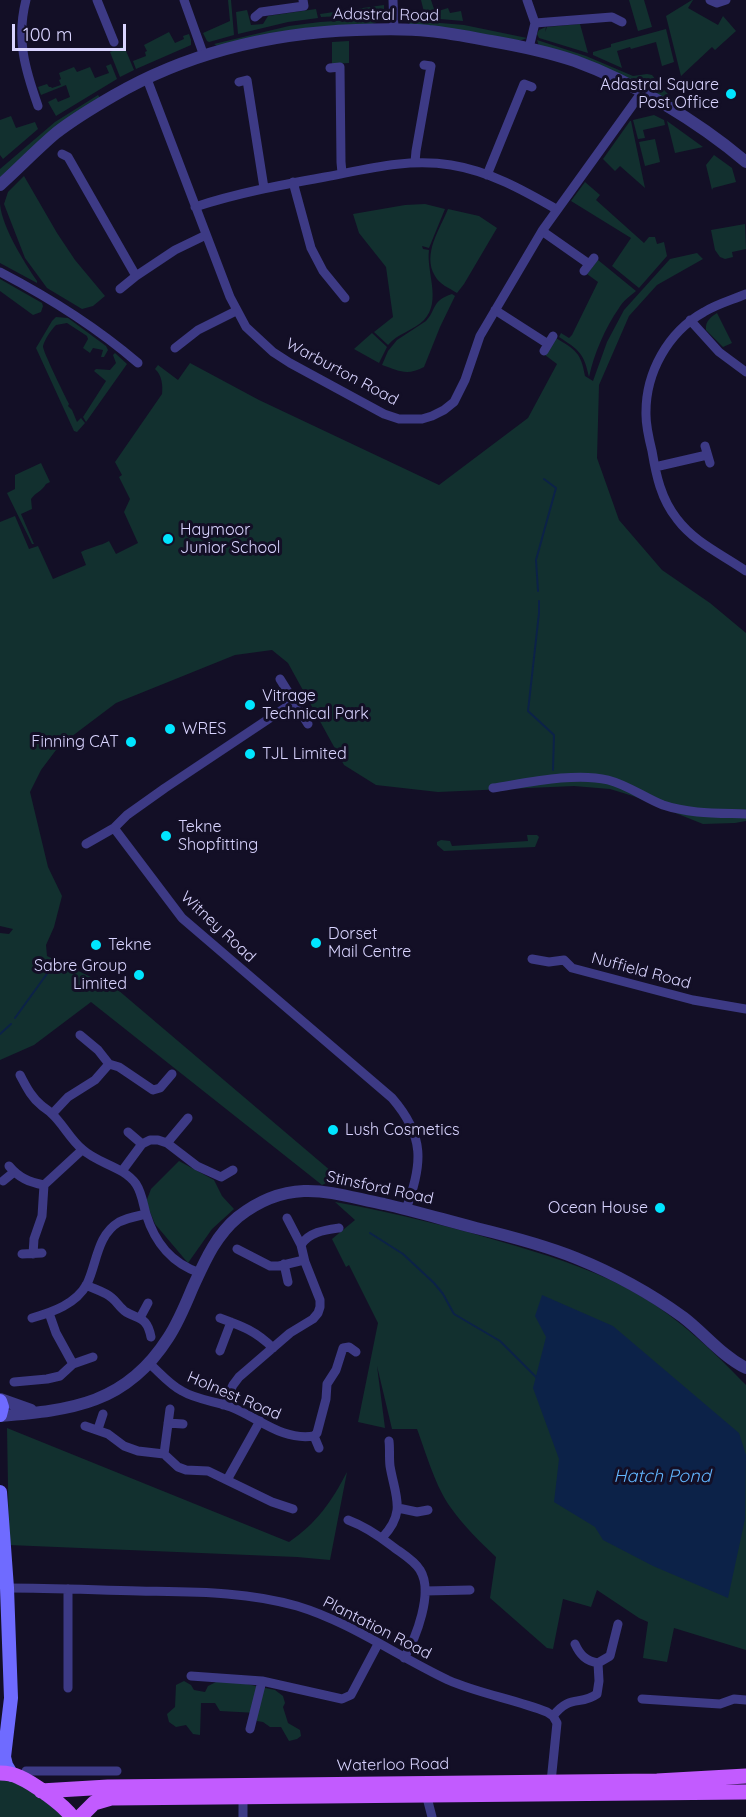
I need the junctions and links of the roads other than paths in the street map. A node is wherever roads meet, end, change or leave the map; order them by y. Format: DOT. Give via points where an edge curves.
graph roads {
  1 [pos="26,0"];
  2 [pos="97,0"];
  3 [pos="184,0"];
  4 [pos="393,0"];
  5 [pos="527,0"];
  6 [pos="710,0"];
  7 [pos="726,0"];
  8 [pos="306,3"];
  9 [pos="255,17"];
  10 [pos="622,22"];
  11 [pos="535,23"];
  12 [pos="394,29"];
  13 [pos="114,42"];
  14 [pos="529,48"];
  15 [pos="204,56"];
  16 [pos="432,66"];
  17 [pos="330,68"];
  18 [pos="147,79"];
  19 [pos="247,80"];
  20 [pos="524,84"];
  21 [pos="642,92"];
  22 [pos="38,106"];
  23 [pos="62,154"];
  24 [pos="415,162"];
  25 [pos="746,162"];
  26 [pos="342,173"];
  27 [pos="486,175"];
  28 [pos="293,182"];
  29 [pos="0,185"];
  30 [pos="264,188"];
  31 [pos="195,207"];
  32 [pos="556,209"];
  33 [pos="542,231"];
  34 [pos="206,235"];
  35 [pos="589,264"];
  36 [pos="0,272"];
  37 [pos="136,276"];
  38 [pos="120,289"];
  39 [pos="746,294"];
  40 [pos="345,298"];
  41 [pos="495,310"];
  42 [pos="236,311"];
  43 [pos="690,320"];
  44 [pos="548,344"];
  45 [pos="175,348"];
  46 [pos="138,363"];
  47 [pos="746,372"];
  48 [pos="707,455"];
  49 [pos="655,467"];
  50 [pos="746,571"];
  51 [pos="280,679"];
  52 [pos="294,702"];
  53 [pos="308,724"];
  54 [pos="493,788"];
  55 [pos="746,814"];
  56 [pos="114,828"];
  57 [pos="86,844"];
  58 [pos="532,959"];
  59 [pos="746,1009"];
  60 [pos="80,1035"];
  61 [pos="110,1064"];
  62 [pos="172,1074"];
  63 [pos="20,1075"];
  64 [pos="52,1114"];
  65 [pos="188,1118"];
  66 [pos="128,1132"];
  67 [pos="167,1143"];
  68 [pos="142,1144"];
  69 [pos="82,1150"];
  70 [pos="233,1170"];
  71 [pos="122,1171"];
  72 [pos="221,1177"];
  73 [pos="3,1181"];
  74 [pos="44,1185"];
  75 [pos="224,1189"];
  76 [pos="406,1209"];
  77 [pos="146,1214"];
  78 [pos="287,1218"];
  79 [pos="339,1228"];
  80 [pos="302,1245"];
  81 [pos="237,1249"];
  82 [pos="22,1254"];
  83 [pos="304,1260"];
  84 [pos="284,1264"];
  85 [pos="200,1273"];
  86 [pos="288,1282"];
  87 [pos="86,1285"];
  88 [pos="148,1303"];
  89 [pos="49,1313"];
  90 [pos="32,1317"];
  91 [pos="140,1318"];
  92 [pos="220,1318"];
  93 [pos="231,1322"];
  94 [pos="151,1337"];
  95 [pos="273,1348"];
  96 [pos="220,1351"];
  97 [pos="356,1352"];
  98 [pos="93,1357"];
  99 [pos="73,1364"];
  100 [pos="150,1364"];
  101 [pos="746,1366"];
  102 [pos="14,1382"];
  103 [pos="0,1400"];
  104 [pos="223,1405"];
  105 [pos="170,1408"];
  106 [pos="38,1411"];
  107 [pos="103,1414"];
  108 [pos="0,1415"];
  109 [pos="260,1421"];
  110 [pos="168,1424"];
  111 [pos="183,1424"];
  112 [pos="85,1426"];
  113 [pos="98,1429"];
  114 [pos="314,1436"];
  115 [pos="389,1441"];
  116 [pos="319,1448"];
  117 [pos="164,1454"];
  118 [pos="227,1480"];
  119 [pos="0,1492"];
  120 [pos="398,1508"];
  121 [pos="293,1509"];
  122 [pos="428,1510"];
  123 [pos="348,1520"];
  124 [pos="382,1538"];
  125 [pos="7,1588"];
  126 [pos="68,1589"];
  127 [pos="470,1590"];
  128 [pos="425,1591"];
  129 [pos="618,1624"];
  130 [pos="378,1644"];
  131 [pos="575,1644"];
  132 [pos="404,1658"];
  133 [pos="598,1663"];
  134 [pos="191,1676"];
  135 [pos="262,1681"];
  136 [pos="68,1688"];
  137 [pos="642,1699"];
  138 [pos="746,1700"];
  139 [pos="553,1716"];
  140 [pos="250,1729"];
  141 [pos="3,1745"];
  142 [pos="43,1770"];
  143 [pos="117,1771"];
  144 [pos="13,1773"];
  145 [pos="746,1776"];
  146 [pos="551,1782"];
  147 [pos="425,1789"];
  148 [pos="38,1790"];
  149 [pos="746,1792"];
  150 [pos="243,1797"];
  151 [pos="72,1817"];
  152 [pos="80,1817"];
  153 [pos="243,1817"];
  154 [pos="432,1817"];
  1 -- 22 [label="street" via="22,55"];
  2 -- 13 [label="street"];
  3 -- 15 [label="street"];
  4 -- 12 [label="street"];
  5 -- 11 [label="street"];
  6 -- 7 [label="street"];
  8 -- 9 [label="street" via="261,12"];
  10 -- 11 [label="street" via="612,17"];
  11 -- 14 [label="street"];
  12 -- 14 [label="street, Adastral Road" via="447,33"];
  12 -- 15 [label="street, Adastral Road" via="287,35"];
  14 -- 21 [label="street, Adastral Road" via="575,61"];
  15 -- 18 [label="street, Adastral Road"];
  16 -- 24 [label="street"];
  17 -- 26 [label="street" via="345,67"];
  18 -- 29 [label="street, Adastral Road" via="58,131"];
  18 -- 31 [label="street, Warburton Road"];
  19 -- 30 [label="street"];
  20 -- 27 [label="street"];
  21 -- 25 [label="street, Adastral Road"];
  21 -- 32 [label="street, Warburton Road"];
  23 -- 37 [label="street" via="68,157"];
  24 -- 26 [label="street"];
  24 -- 27 [label="street" via="454,166"];
  26 -- 28 [label="street"];
  27 -- 32 [label="street"];
  28 -- 30 [label="street"];
  28 -- 40 [label="street" via="310,248"];
  30 -- 31 [label="street"];
  31 -- 34 [label="street, Warburton Road"];
  32 -- 33 [label="street, Warburton Road"];
  33 -- 35 [label="street"];
  33 -- 41 [label="street, Warburton Road"];
  34 -- 37 [label="street" via="175,249"];
  34 -- 42 [label="street, Warburton Road"];
  36 -- 46 [label="street" via="81,318"];
  37 -- 38 [label="street"];
  39 -- 43 [label="street"];
  41 -- 42 [label="street, Warburton Road" via="480,336 454,402 432,416 410,420 384,414 290,363 257,339"];
  41 -- 44 [label="street"];
  42 -- 45 [label="street" via="181,337"];
  43 -- 47 [label="street"];
  43 -- 49 [label="street" via="670,341 650,381 646,416"];
  48 -- 49 [label="street"];
  49 -- 50 [label="street" via="663,496 677,520 698,540"];
  51 -- 52 [label="street"];
  52 -- 53 [label="street"];
  52 -- 56 [label="street" via="165,788"];
  54 -- 55 [label="street" via="571,778 598,779 674,808 706,814"];
  56 -- 57 [label="street"];
  56 -- 76 [label="street, Witney Road" via="182,918 402,1110 411,1122 418,1153 416,1178"];
  58 -- 59 [label="street, Nuffield Road" via="564,960 572,968 693,1000"];
  60 -- 61 [label="street"];
  61 -- 62 [label="street" via="153,1090"];
  61 -- 64 [label="street"];
  63 -- 64 [label="street" via="32,1097"];
  64 -- 69 [label="street"];
  65 -- 67 [label="street"];
  66 -- 68 [label="street"];
  67 -- 68 [label="street" via="150,1140"];
  67 -- 72 [label="street" via="197,1166"];
  68 -- 71 [label="street"];
  69 -- 71 [label="street"];
  69 -- 74 [label="street"];
  70 -- 72 [label="street"];
  71 -- 77 [label="street" via="141,1192"];
  72 -- 75 [label="street"];
  73 -- 74 [label="street" via="11,1169 23,1179"];
  74 -- 82 [label="street" via="42,1216 34,1239 38,1253"];
  76 -- 85 [label="street, Stinsford Road" via="314,1191 268,1198 222,1233"];
  76 -- 101 [label="street, Stinsford Road" via="507,1236 607,1272 683,1317 733,1361"];
  77 -- 85 [label="street" via="166,1254"];
  77 -- 87 [label="street" via="120,1221 111,1228"];
  78 -- 80 [label="street"];
  79 -- 80 [label="street" via="312,1234"];
  80 -- 83 [label="street"];
  81 -- 84 [label="street" via="270,1266"];
  83 -- 84 [label="street"];
  83 -- 95 [label="street" via="320,1300 318,1313"];
  84 -- 86 [label="street"];
  85 -- 100 [label="street, Stinsford Road" via="170,1336"];
  87 -- 89 [label="street" via="64,1307"];
  87 -- 91 [label="street" via="112,1297 119,1307"];
  88 -- 91 [label="street"];
  89 -- 90 [label="street"];
  89 -- 99 [label="street"];
  91 -- 94 [label="street"];
  92 -- 93 [label="street"];
  93 -- 95 [label="street" via="257,1334"];
  93 -- 96 [label="street"];
  95 -- 104 [label="street" via="239,1377"];
  97 -- 114 [label="street" via="343,1348 327,1384 327,1399"];
  98 -- 99 [label="street"];
  99 -- 102 [label="street" via="60,1376"];
  100 -- 104 [label="street, Holnest Road" via="178,1390"];
  100 -- 106 [label="street, Stinsford Road" via="128,1383 95,1401"];
  103 -- 106 [label="street, Stinsford Road"];
  103 -- 108 [label="main road"];
  104 -- 109 [label="street, Holnest Road"];
  105 -- 110 [label="street"];
  106 -- 108 [label="street, Stinsford Road"];
  107 -- 113 [label="street"];
  109 -- 114 [label="street, Holnest Road" via="288,1435"];
  109 -- 118 [label="street"];
  110 -- 111 [label="street"];
  110 -- 117 [label="street"];
  112 -- 113 [label="street"];
  113 -- 117 [label="street" via="124,1446"];
  114 -- 116 [label="street"];
  115 -- 120 [label="street"];
  117 -- 118 [label="street" via="178,1467 208,1471"];
  118 -- 121 [label="street"];
  119 -- 125 [label="main road"];
  120 -- 122 [label="street"];
  120 -- 124 [label="street" via="393,1524"];
  123 -- 124 [label="street"];
  124 -- 128 [label="street" via="420,1569"];
  125 -- 126 [label="street, Plantation Road"];
  125 -- 141 [label="main road" via="11,1698"];
  126 -- 130 [label="street, Plantation Road" via="244,1595 318,1614"];
  126 -- 136 [label="street"];
  127 -- 128 [label="street"];
  128 -- 132 [label="street" via="420,1625"];
  129 -- 133 [label="street" via="610,1656"];
  130 -- 132 [label="street, Plantation Road"];
  130 -- 135 [label="street" via="347,1698"];
  131 -- 133 [label="street" via="585,1658"];
  132 -- 139 [label="street, Plantation Road" via="467,1688"];
  133 -- 139 [label="street" via="597,1694 566,1703"];
  134 -- 135 [label="street"];
  135 -- 140 [label="street"];
  137 -- 138 [label="street" via="720,1704"];
  139 -- 146 [label="street" via="557,1723"];
  141 -- 144 [label="main road" via="6,1765"];
  142 -- 143 [label="street"];
  142 -- 144 [label="street"];
  142 -- 148 [label="street"];
  144 -- 148 [label="main road"];
  145 -- 146 [label="main road, Waterloo Road"];
  146 -- 147 [label="main road, Waterloo Road"];
  147 -- 148 [label="main road, Waterloo Road"];
  147 -- 149 [label="main road, Waterloo Road"];
  147 -- 150 [label="main road, Waterloo Road"];
  147 -- 154 [label="street"];
  148 -- 151 [label="main road" via="60,1803"];
  150 -- 152 [label="main road, Waterloo Road" via="106,1798 94,1803"];
  150 -- 153 [label="street"];
}
